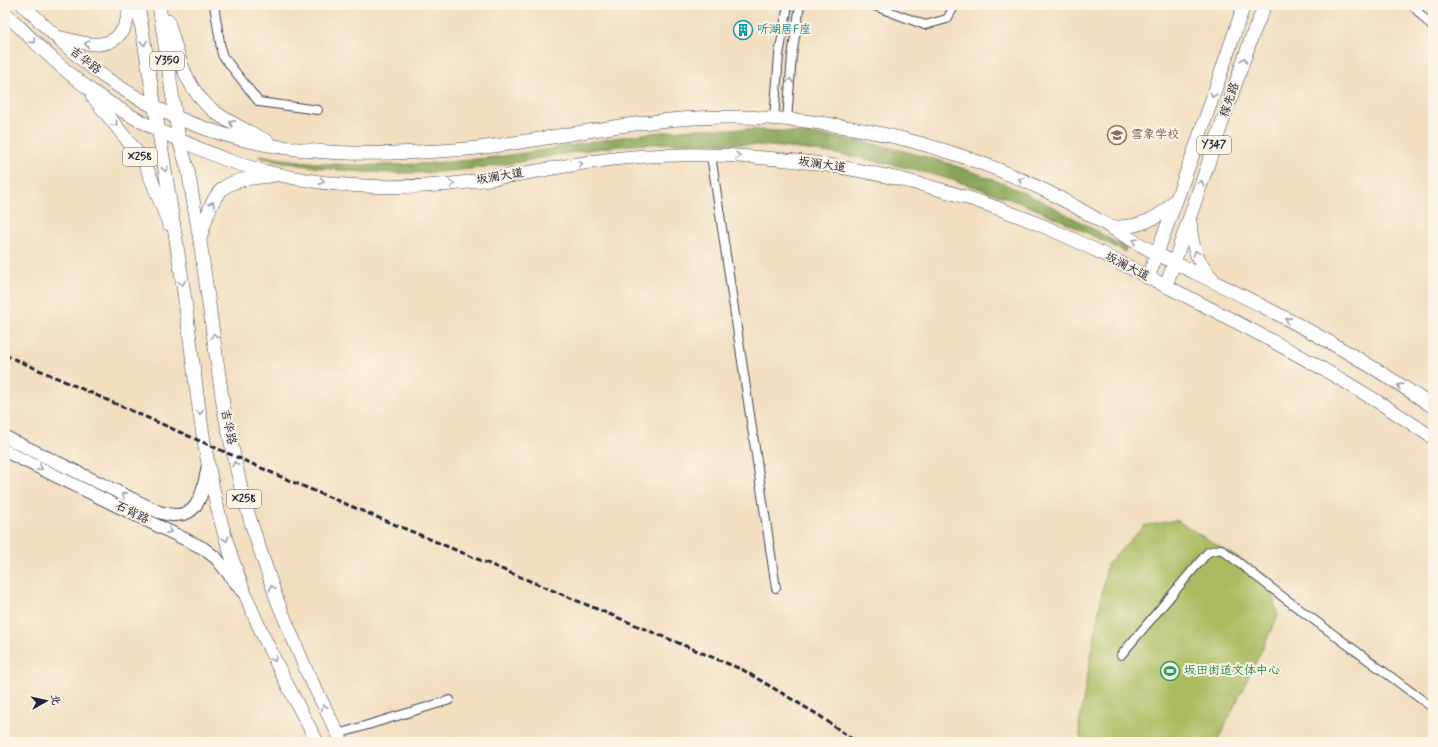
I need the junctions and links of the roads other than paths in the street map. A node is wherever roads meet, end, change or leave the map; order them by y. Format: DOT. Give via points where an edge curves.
graph roads {
  1 [pos="23,5"];
  2 [pos="130,5"];
  3 [pos="138,5"];
  4 [pos="159,5"];
  5 [pos="162,5"];
  6 [pos="214,5"];
  7 [pos="788,5"];
  8 [pos="800,5"];
  9 [pos="872,5"];
  10 [pos="955,5"];
  11 [pos="1244,5"];
  12 [pos="1265,5"];
  13 [pos="1412,5"];
  14 [pos="5,13"];
  15 [pos="1433,28"];
  16 [pos="56,36"];
  17 [pos="81,83"];
  18 [pos="155,107"];
  19 [pos="318,110"];
  20 [pos="176,118"];
  21 [pos="781,120"];
  22 [pos="158,130"];
  23 [pos="179,140"];
  24 [pos="279,147"];
  25 [pos="711,155"];
  26 [pos="284,175"];
  27 [pos="1178,196"];
  28 [pos="1191,212"];
  29 [pos="1110,226"];
  30 [pos="200,241"];
  31 [pos="177,244"];
  32 [pos="1157,253"];
  33 [pos="1174,262"];
  34 [pos="1148,278"];
  35 [pos="1219,285"];
  36 [pos="1166,286"];
  37 [pos="1433,407"];
  38 [pos="5,437"];
  39 [pos="1433,438"];
  40 [pos="5,451"];
  41 [pos="208,464"];
  42 [pos="776,588"];
  43 [pos="245,594"];
  44 [pos="1121,655"];
  45 [pos="450,700"];
  46 [pos="1433,708"];
  47 [pos="340,738"];
  48 [pos="317,742"];
  1 -- 16 [label="main road, 吉华路"];
  2 -- 16 [label="main road, one-way" via="124,28 106,43 89,45"];
  3 -- 18 [label="main road, Y350, one-way"];
  4 -- 20 [label="main road, Y350"];
  24 -- 5 [label="main road, one-way" via="223,118 200,98 184,72"];
  6 -- 19 [label="street" via="222,56 259,102"];
  7 -- 21 [label="street" via="779,55"];
  21 -- 8 [label="street, one-way"];
  9 -- 10 [label="street" via="925,25 947,19"];
  11 -- 27 [label="main road, 稼先路 / Y347, one-way"];
  28 -- 12 [label="main road, 稼先路 / Y347, one-way"];
  13 -- 15 [label="street"];
  14 -- 17 [label="main road, 吉华路 / X258, one-way"];
  16 -- 18 [label="main road, 吉华路" via="103,75"];
  17 -- 22 [label="main road, 坂澜大道" via="121,110"];
  17 -- 31 [label="main road, X258, one-way" via="133,146 146,166"];
  18 -- 20 [label="main road, 吉华路"];
  18 -- 22 [label="main road, 吉华路 / X258"];
  20 -- 23 [label="main road, 吉华路 / X258"];
  20 -- 24 [label="main road" via="220,134"];
  21 -- 24 [label="main road" via="726,117 659,121 486,147 413,153 328,153"];
  29 -- 21 [label="main road, one-way" via="1040,188 954,154 877,133"];
  22 -- 23 [label="main road, 坂澜大道"];
  22 -- 31 [label="main road, 吉华路 / X258, one-way"];
  23 -- 26 [label="main road, 坂澜大道" via="230,161"];
  23 -- 30 [label="main road, 吉华路 / X258" via="188,170"];
  26 -- 25 [label="main road, 坂澜大道, one-way" via="345,184 421,186 476,181 599,161"];
  25 -- 34 [label="main road, 坂澜大道, one-way" via="815,163 928,186 1037,223"];
  25 -- 42 [label="street"];
  30 -- 26 [label="main road, one-way" via="212,202 228,185 242,179"];
  27 -- 29 [label="main road" via="1165,210 1148,221 1130,226"];
  27 -- 32 [label="main road, 稼先路 / Y347"];
  28 -- 33 [label="main road, 稼先路 / Y347"];
  35 -- 28 [label="main road, one-way" via="1205,270 1195,252"];
  32 -- 29 [label="main road, one-way"];
  47 -- 30 [label="main road, 吉华路 / X258, one-way" via="291,636 252,526 224,411"];
  31 -- 41 [label="main road, 吉华路 / X258, one-way"];
  32 -- 33 [label="main road"];
  32 -- 34 [label="main road, 稼先路 / Y347"];
  33 -- 35 [label="main road"];
  33 -- 36 [label="main road, 稼先路 / Y347"];
  34 -- 36 [label="main road, 坂澜大道"];
  37 -- 35 [label="main road, one-way" via="1338,348"];
  36 -- 39 [label="main road, 坂澜大道" via="1333,374"];
  41 -- 38 [label="main road, 石背路, one-way" via="199,502 192,510 182,515 170,516"];
  40 -- 43 [label="main road, 石背路, one-way" via="203,548 218,559"];
  41 -- 43 [label="main road, 吉华路 / X258, one-way" via="225,536"];
  43 -- 48 [label="main road, 吉华路 / X258, one-way" via="270,651"];
  44 -- 46 [label="street" via="1208,552 1221,549"];
  45 -- 47 [label="street"];
}
